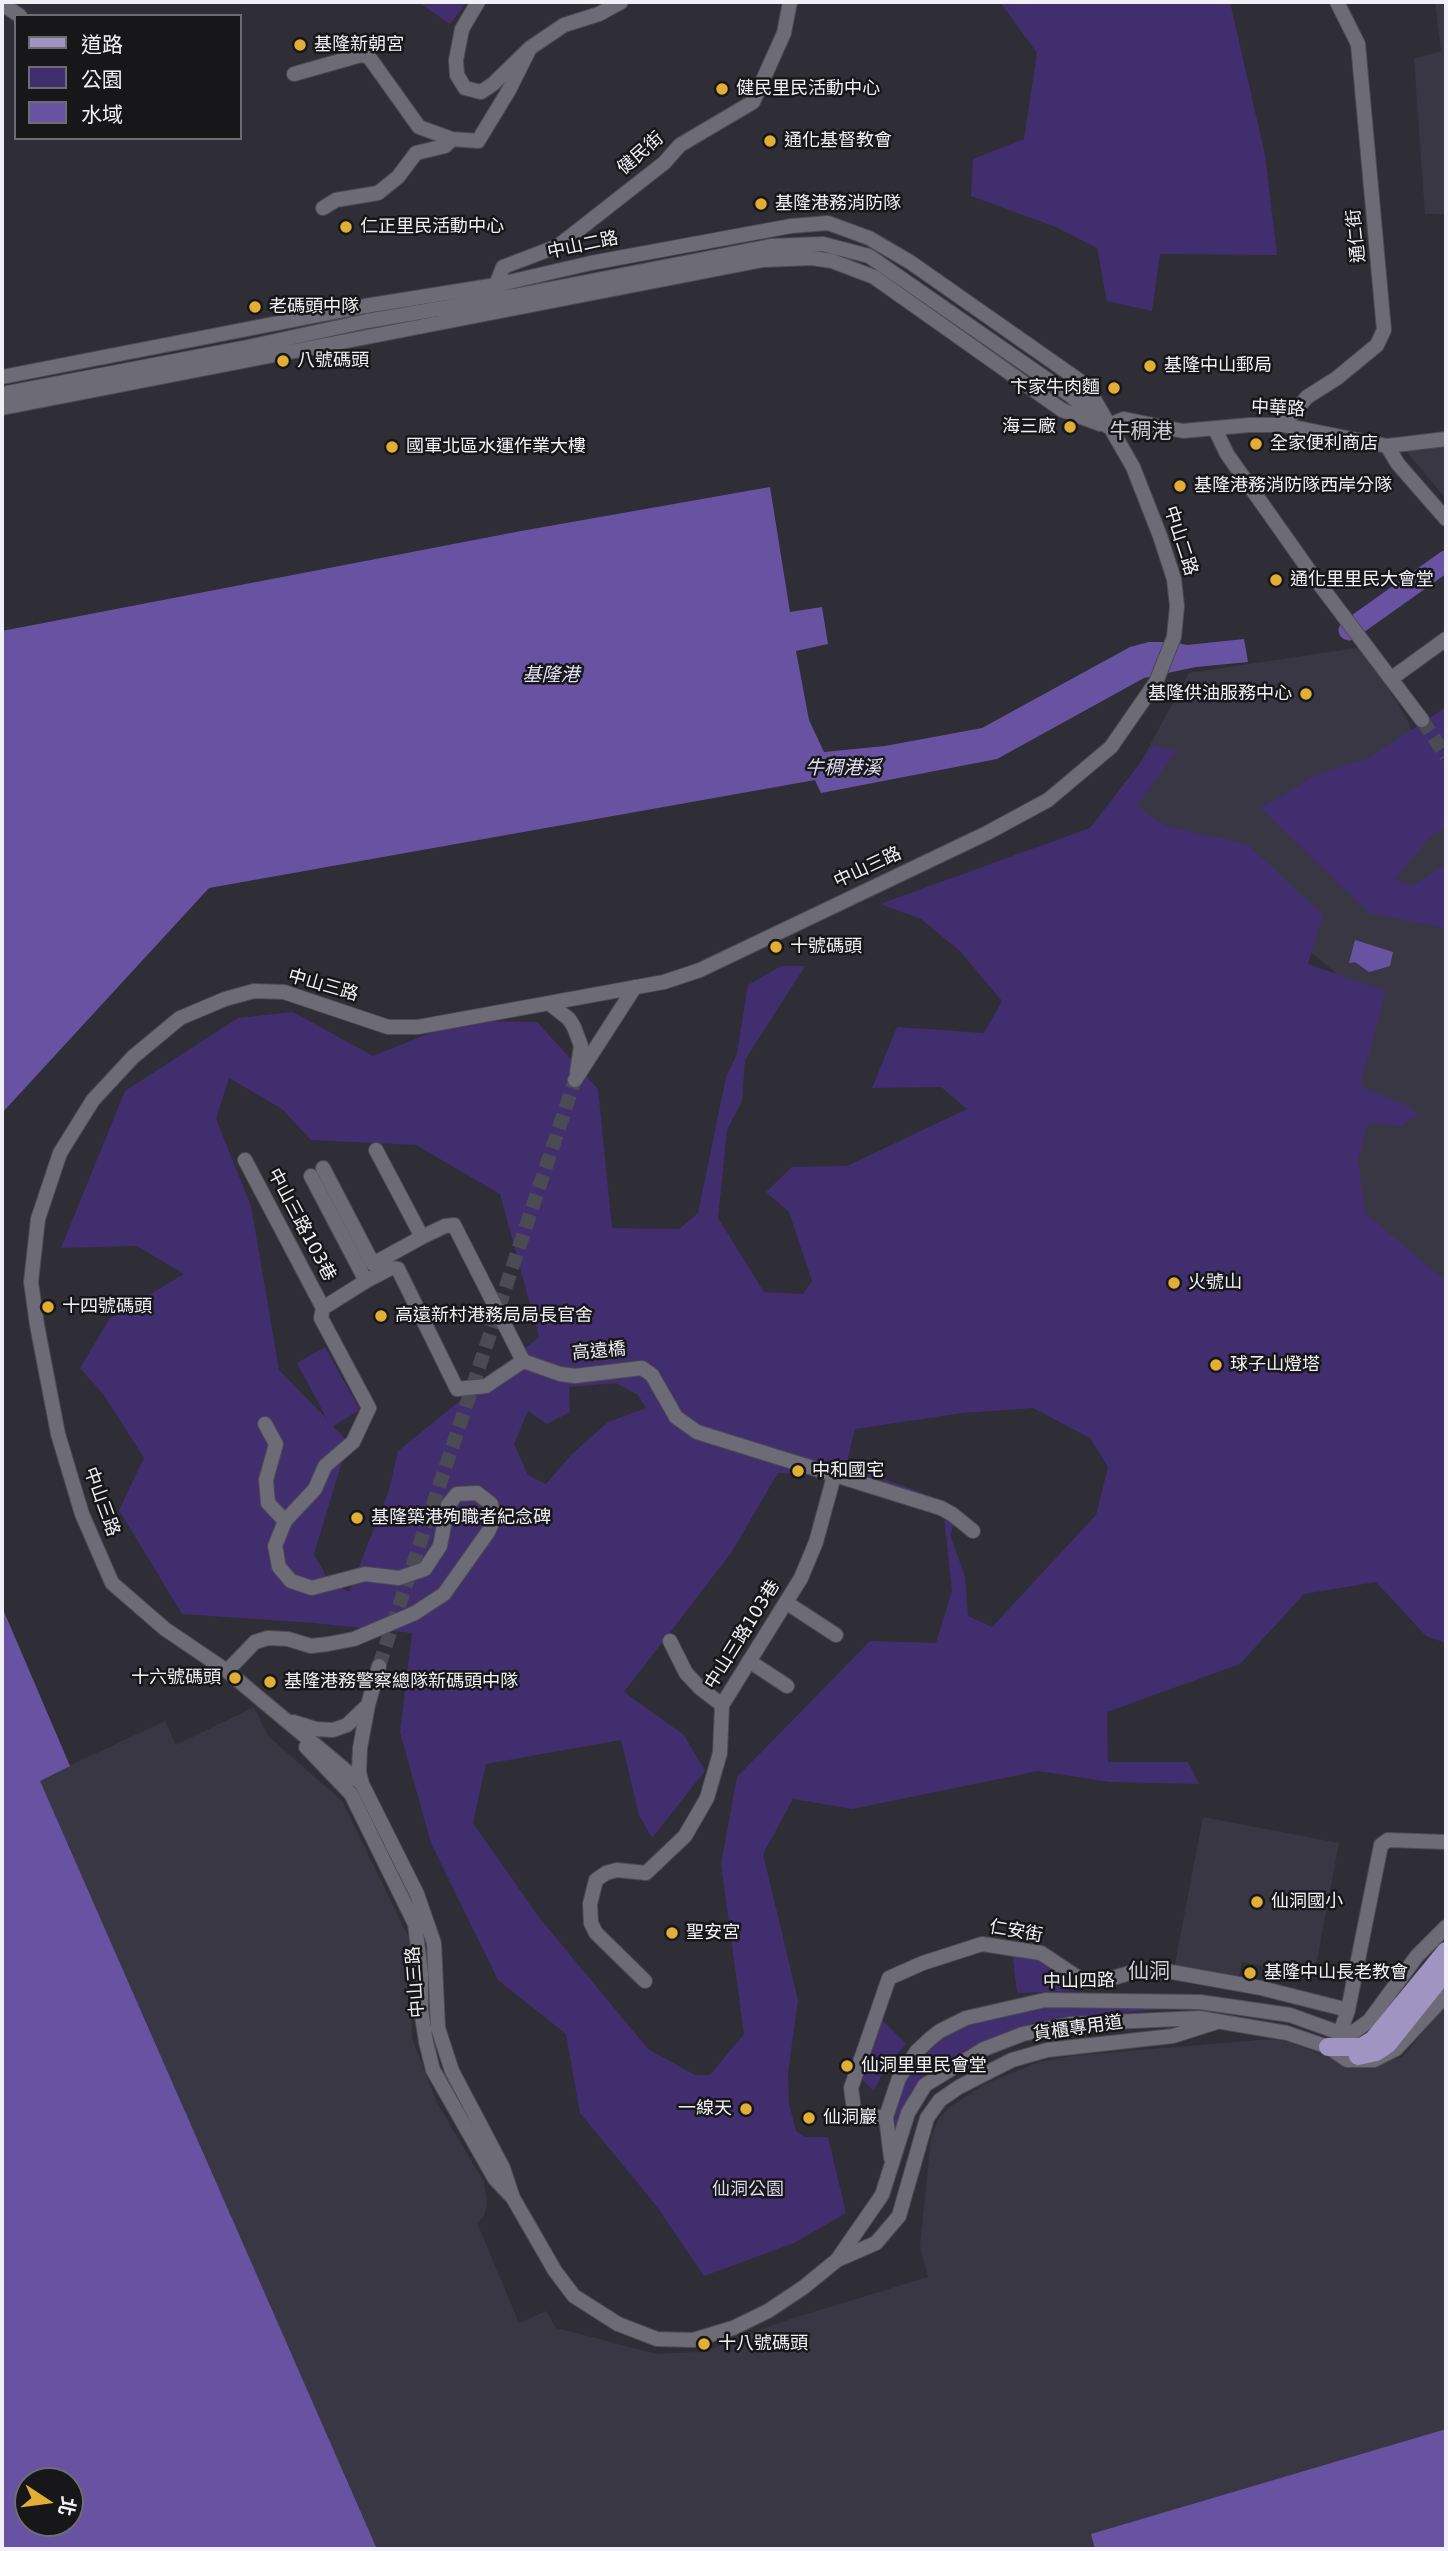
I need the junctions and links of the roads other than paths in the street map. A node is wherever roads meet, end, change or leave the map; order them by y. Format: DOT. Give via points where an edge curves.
graph roads {
  1 [pos="478,2"];
  2 [pos="621,2"];
  3 [pos="790,2"];
  4 [pos="1337,2"];
  5 [pos="2,4"];
  6 [pos="17,14"];
  7 [pos="530,48"];
  8 [pos="294,74"];
  9 [pos="452,139"];
  10 [pos="323,208"];
  11 [pos="497,299"];
  12 [pos="2,377"];
  13 [pos="2,394"];
  14 [pos="2,408"];
  15 [pos="1283,425"];
  16 [pos="1108,426"];
  17 [pos="1215,429"];
  18 [pos="1446,439"];
  19 [pos="1387,446"];
  20 [pos="1446,519"];
  21 [pos="1174,637"];
  22 [pos="1446,639"];
  23 [pos="1392,678"];
  24 [pos="1422,720"];
  25 [pos="635,987"];
  26 [pos="550,1004"];
  27 [pos="376,1150"];
  28 [pos="245,1160"];
  29 [pos="422,1237"];
  30 [pos="366,1281"];
  31 [pos="323,1308"];
  32 [pos="523,1361"];
  33 [pos="265,1424"];
  34 [pos="834,1476"];
  35 [pos="285,1521"];
  36 [pos="973,1531"];
  37 [pos="787,1603"];
  38 [pos="836,1635"];
  39 [pos="670,1641"];
  40 [pos="749,1661"];
  41 [pos="379,1666"];
  42 [pos="227,1671"];
  43 [pos="787,1686"];
  44 [pos="368,1705"];
  45 [pos="722,1706"];
  46 [pos="282,1717"];
  47 [pos="362,1784"];
  48 [pos="1446,1842"];
  49 [pos="1446,1927"];
  50 [pos="1446,1951"];
  51 [pos="1446,1972"];
  52 [pos="645,1981"];
  53 [pos="1446,1995"];
  54 [pos="1348,2010"];
  55 [pos="1399,2020"];
  56 [pos="1222,2021"];
  57 [pos="1340,2033"];
  58 [pos="1328,2048"];
  59 [pos="886,2117"];
  60 [pos="891,2163"];
  61 [pos="513,2197"];
  62 [pos="837,2260"];
  1 -- 7 [label="street" via="462,29 456,60 457,75 466,88 481,92 494,84"];
  2 -- 7 [label="street" via="564,25"];
  3 -- 11 [label="street, 健民街" via="784,33 753,102 680,145 664,163 558,246 503,267"];
  4 -- 15 [label="street, 通仁街" via="1358,44 1384,330 1377,345 1307,397"];
  5 -- 6 [label="street"];
  7 -- 9 [label="street" via="478,141"];
  8 -- 9 [label="street" via="361,55 369,57 419,127"];
  9 -- 10 [label="street" via="445,146 416,153 398,177 378,192 336,200"];
  11 -- 12 [label="street, 中山二路" via="365,306"];
  11 -- 13 [label="street, 中山二路"];
  11 -- 14 [label="street" via="244,360"];
  11 -- 16 [label="street, 中山二路" via="771,246 846,248 869,256"];
  11 -- 16 [label="street, 中山二路" via="591,263 828,223 869,238 910,262 1080,381"];
  15 -- 17 [label="street, 中華路"];
  15 -- 19 [label="street, 中華路"];
  16 -- 17 [label="street, 中華路" via="1124,419 1183,431"];
  16 -- 21 [label="street, 中山二路" via="1133,467 1164,547 1177,606"];
  17 -- 23 [label="street" via="1227,454"];
  18 -- 19 [label="street, 中華路"];
  19 -- 20 [label="street"];
  21 -- 25 [label="street, 中山三路" via="1158,677 1111,747 1048,800 700,970"];
  22 -- 23 [label="street"];
  23 -- 24 [label="street"];
  25 -- 26 [label="street, 中山三路"];
  25 -- 26 [label="street" via="575,1080 581,1046 572,1022"];
  26 -- 42 [label="street, 中山三路" via="418,1027 388,1027 284,992 254,991 225,999 180,1018 133,1057 93,1100 60,1153 38,1219 32,1282 58,1434 82,1514 112,1583 165,1629"];
  27 -- 29 [label="street"];
  28 -- 31 [label="street, 中山三路103巷"];
  29 -- 30 [label="street, 中山三路103巷" via="373,1264 317,1172"];
  29 -- 32 [label="street" via="454,1225"];
  30 -- 31 [label="street, 中山三路103巷"];
  30 -- 32 [label="street, 中山三路103巷" via="398,1269 457,1389 486,1386"];
  31 -- 35 [label="street, 中山三路103巷" via="321,1318 369,1408 353,1442 325,1466 315,1489"];
  32 -- 34 [label="street, 高遠橋" via="575,1376 642,1368 652,1375 676,1417 697,1432"];
  33 -- 35 [label="street" via="276,1444 266,1480 268,1503"];
  34 -- 36 [label="street" via="941,1508"];
  34 -- 37 [label="street, 中山三路103巷" via="816,1542"];
  35 -- 42 [label="street, 中山三路103巷" via="275,1546 279,1567 291,1581 312,1588 365,1574 399,1578 425,1569 440,1546 448,1505 457,1494 477,1493 491,1504 494,1519 444,1594 415,1613 354,1639 328,1644 311,1646 288,1639 255,1642"];
  37 -- 38 [label="street"];
  37 -- 40 [label="street, 中山三路103巷"];
  39 -- 45 [label="street" via="686,1673"];
  40 -- 43 [label="street"];
  40 -- 45 [label="street, 中山三路103巷"];
  41 -- 44 [label="street"];
  42 -- 46 [label="street, 中山三路"];
  44 -- 46 [label="street" via="347,1726 333,1730 302,1726"];
  44 -- 47 [label="street" via="359,1760"];
  45 -- 52 [label="street, 中山三路103巷" via="720,1753 706,1798 685,1836 646,1873 617,1870 596,1880 591,1923"];
  46 -- 47 [label="street, 中山三路"];
  46 -- 61 [label="street, 中山三路" via="351,1794 366,1821 415,1924 421,2009 433,2070 495,2179"];
  47 -- 61 [label="street, 中山三路" via="417,1894 434,1943 438,2028 452,2071 503,2168"];
  48 -- 54 [label="street" via="1388,1840 1381,1845"];
  49 -- 57 [label="street" via="1417,1956 1368,2021 1361,2028"];
  50 -- 55 [label="main road"];
  51 -- 55 [label="main road"];
  53 -- 58 [label="street, 中山三路" via="1396,2049 1381,2058 1347,2060"];
  54 -- 57 [label="street"];
  54 -- 59 [label="street, 仁安街" via="1249,1985 1172,1972 1133,1972 1083,1981 1041,1953 982,1944 888,1978 851,2088 855,2117"];
  55 -- 58 [label="main road" via="1388,2044 1370,2055 1351,2056"];
  56 -- 58 [label="street, 中山三路" via="1287,2033"];
  56 -- 60 [label="street, 中山三路" via="1070,2024 1023,2034 984,2049 925,2085 908,2113"];
  56 -- 62 [label="street, 貨櫃專用道" via="1173,2036 1047,2050 1012,2060 958,2087 940,2100 927,2118 899,2216 876,2243"];
  57 -- 59 [label="street, 中山四路" via="1290,2015 1200,2002 1045,2000 966,2018 940,2031 917,2051 899,2078"];
  59 -- 60 [label="street, 中山四路"];
  60 -- 62 [label="street, 中山三路" via="882,2195"];
  61 -- 62 [label="street, 中山三路" via="574,2296 618,2324 657,2339 693,2340 733,2328 777,2305"];
}
